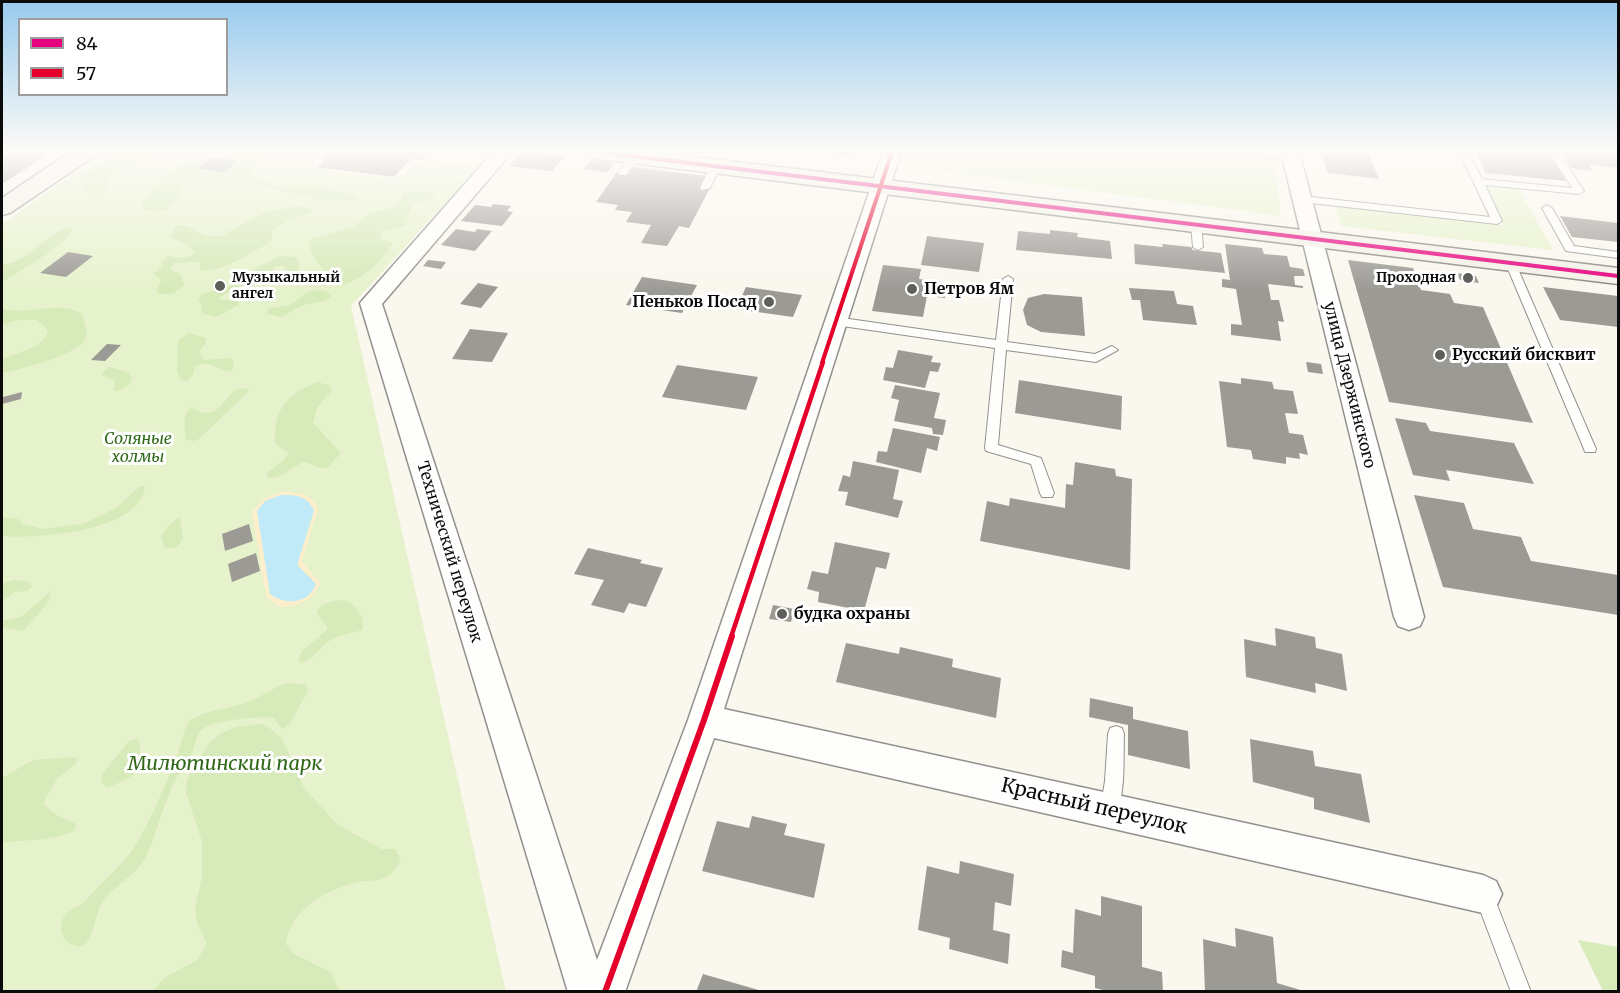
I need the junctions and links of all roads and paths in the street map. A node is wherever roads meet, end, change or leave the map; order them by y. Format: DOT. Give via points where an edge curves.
graph roads {
  1 [pos="16,198"];
  2 [pos="462,198"];
  3 [pos="877,198"];
  4 [pos="971,198"];
  5 [pos="1487,198"];
  6 [pos="1302,199"];
  7 [pos="2,208"];
  8 [pos="1547,208"];
  9 [pos="1312,238"];
  10 [pos="1618,255"];
  11 [pos="1510,262"];
  12 [pos="1618,276"];
  13 [pos="1008,279"];
  14 [pos="835,321"];
  15 [pos="1001,345"];
  16 [pos="1112,350"];
  17 [pos="1590,449"];
  18 [pos="1047,493"];
  19 [pos="1409,617"];
  20 [pos="704,720"];
  21 [pos="1116,734"];
  22 [pos="1109,811"];
  23 [pos="1483,894"];
  24 [pos="588,992"];
  25 [pos="605,992"];
  26 [pos="1521,992"];
  1 -- 7 [label="main road"];
  2 -- 24 [label="street, Технический переулок" via="371,303"];
  3 -- 14 [label="street"];
  4 -- 9 [label="main road" via="1197,235"];
  5 -- 6 [label="lane" via="1497,221"];
  6 -- 9 [label="street, улица Дзержинского"];
  8 -- 10 [label="lane" via="1570,249"];
  9 -- 11 [label="main road"];
  9 -- 19 [label="street, улица Дзержинского"];
  11 -- 12 [label="main road"];
  11 -- 17 [label="lane"];
  13 -- 15 [label="lane"];
  14 -- 15 [label="lane"];
  14 -- 20 [label="street"];
  15 -- 16 [label="lane" via="1096,358"];
  15 -- 18 [label="lane" via="991,448 1036,461"];
  20 -- 22 [label="street, Красный переулок"];
  20 -- 25 [label="street"];
  21 -- 22 [label="lane"];
  22 -- 23 [label="street, Красный переулок"];
  23 -- 26 [label="lane"];
}
